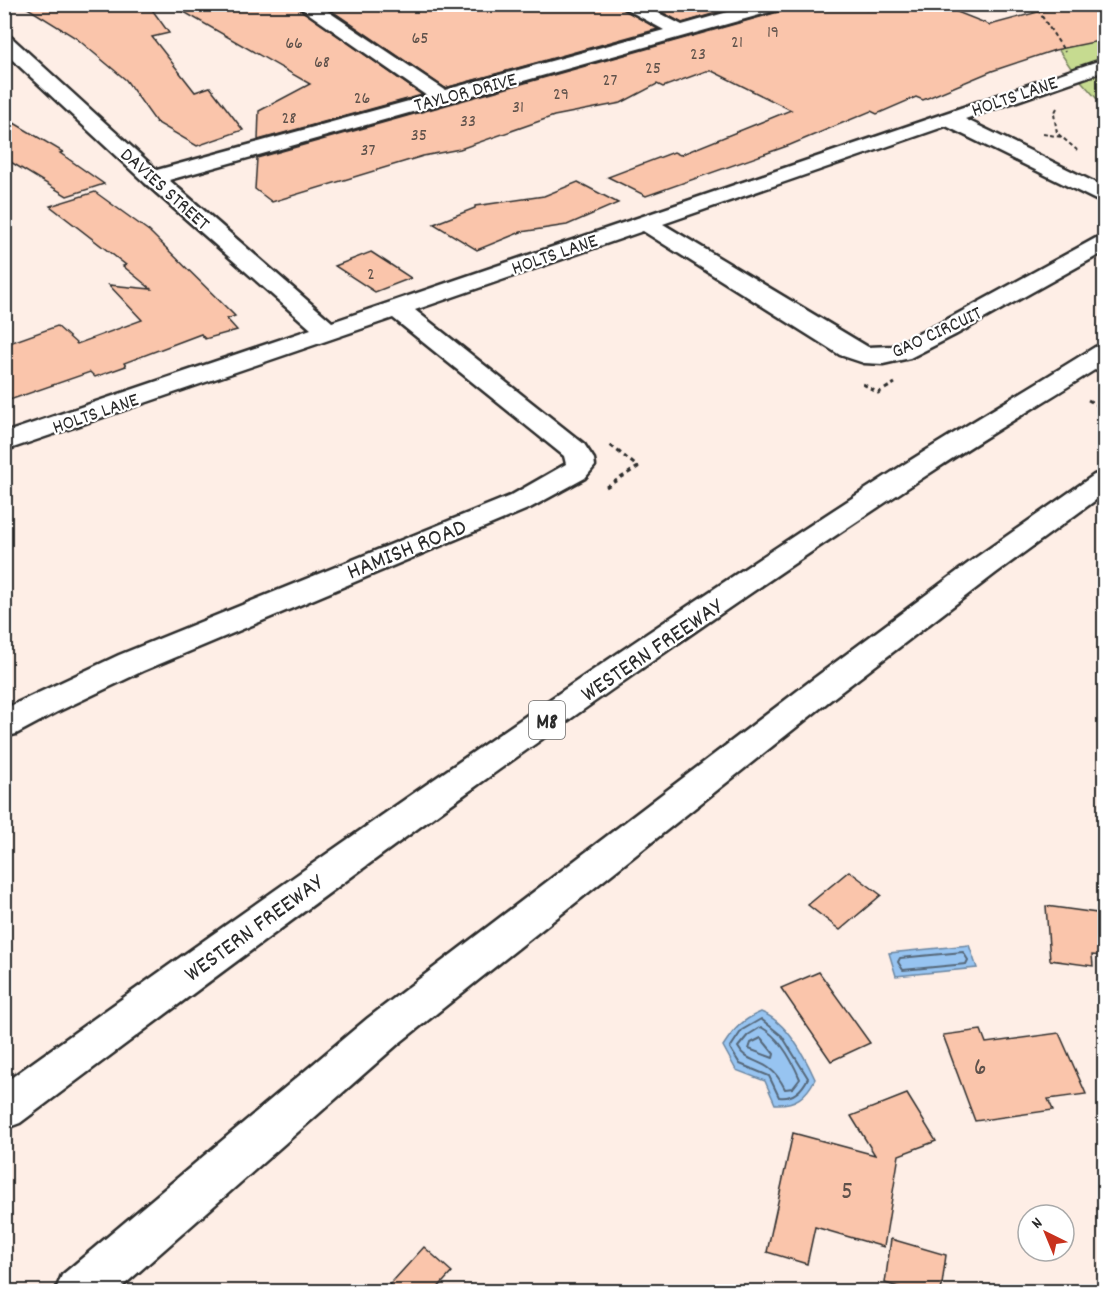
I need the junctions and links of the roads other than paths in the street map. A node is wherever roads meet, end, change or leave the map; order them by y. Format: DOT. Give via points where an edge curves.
graph roads {
  1 [pos="304,4"];
  2 [pos="626,4"];
  3 [pos="778,4"];
  4 [pos="680,31"];
  5 [pos="4,41"];
  6 [pos="1099,67"];
  7 [pos="442,97"];
  8 [pos="946,118"];
  9 [pos="153,178"];
  10 [pos="1104,195"];
  11 [pos="644,222"];
  12 [pos="1104,243"];
  13 [pos="397,308"];
  14 [pos="329,332"];
  15 [pos="1104,353"];
  16 [pos="4,443"];
  17 [pos="1104,480"];
  18 [pos="4,725"];
  19 [pos="4,1108"];
  20 [pos="79,1292"];
  1 -- 7 [label="main road"];
  2 -- 4 [label="main road"];
  3 -- 4 [label="main road, TAYLOR DRIVE"];
  4 -- 7 [label="main road, TAYLOR DRIVE"];
  5 -- 9 [label="main road, DAVIES STREET"];
  6 -- 8 [label="main road, HOLTS LANE"];
  7 -- 9 [label="main road, TAYLOR DRIVE"];
  8 -- 10 [label="main road"];
  8 -- 11 [label="main road, HOLTS LANE"];
  9 -- 14 [label="main road, DAVIES STREET"];
  11 -- 12 [label="main road, GAO CIRCUIT" via="849,349 883,356 946,330"];
  11 -- 13 [label="main road, HOLTS LANE"];
  13 -- 14 [label="main road, HOLTS LANE"];
  13 -- 18 [label="main road, HAMISH ROAD" via="565,442 580,459 581,466 576,472 520,502 131,663"];
  14 -- 16 [label="main road, HOLTS LANE"];
  15 -- 19 [label="main road, WESTERN FREEWAY / M8" via="912,472 466,776"];
  17 -- 20 [label="main road" via="822,690 383,1030"];
}
